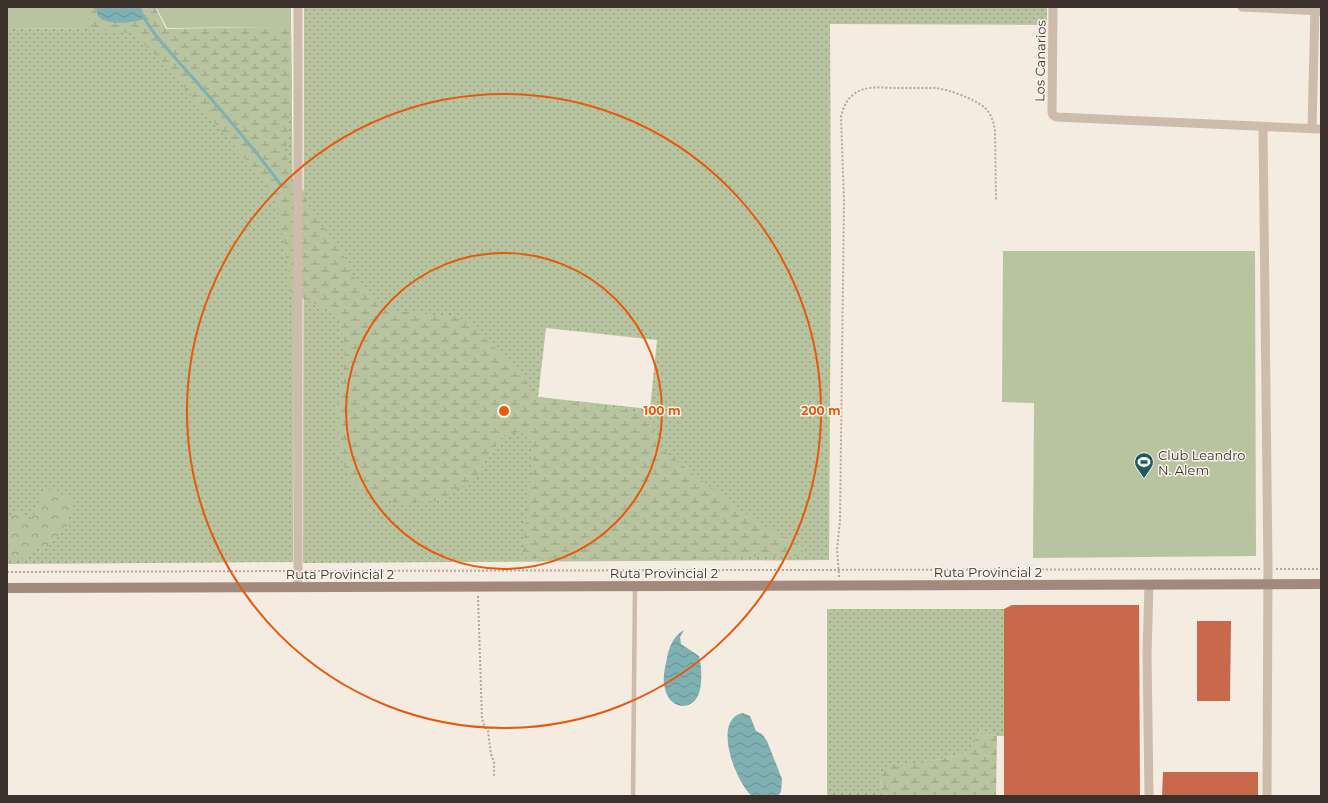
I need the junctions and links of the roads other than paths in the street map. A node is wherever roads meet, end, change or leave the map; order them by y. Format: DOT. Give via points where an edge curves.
graph roads {
  1 [pos="298,7"];
  2 [pos="1053,7"];
  3 [pos="1242,7"];
  4 [pos="1317,9"];
  5 [pos="1263,126"];
  6 [pos="1317,129"];
  7 [pos="1268,584"];
  8 [pos="1321,584"];
  9 [pos="1148,585"];
  10 [pos="635,586"];
  11 [pos="298,587"];
  12 [pos="7,588"];
  13 [pos="633,796"];
  14 [pos="1149,796"];
  15 [pos="1266,796"];
  1 -- 11 [label="street"];
  2 -- 5 [label="street, Los Canarios" via="1053,115 1056,117"];
  3 -- 4 [label="street"];
  4 -- 6 [label="street"];
  5 -- 6 [label="street"];
  5 -- 7 [label="street"];
  7 -- 8 [label="main road, Ruta Provincial 2"];
  7 -- 9 [label="main road, Ruta Provincial 2"];
  7 -- 15 [label="street"];
  9 -- 10 [label="main road, Ruta Provincial 2"];
  9 -- 14 [label="street"];
  10 -- 11 [label="main road, Ruta Provincial 2"];
  10 -- 13 [label="lane"];
  11 -- 12 [label="main road, Ruta Provincial 2"];
}
